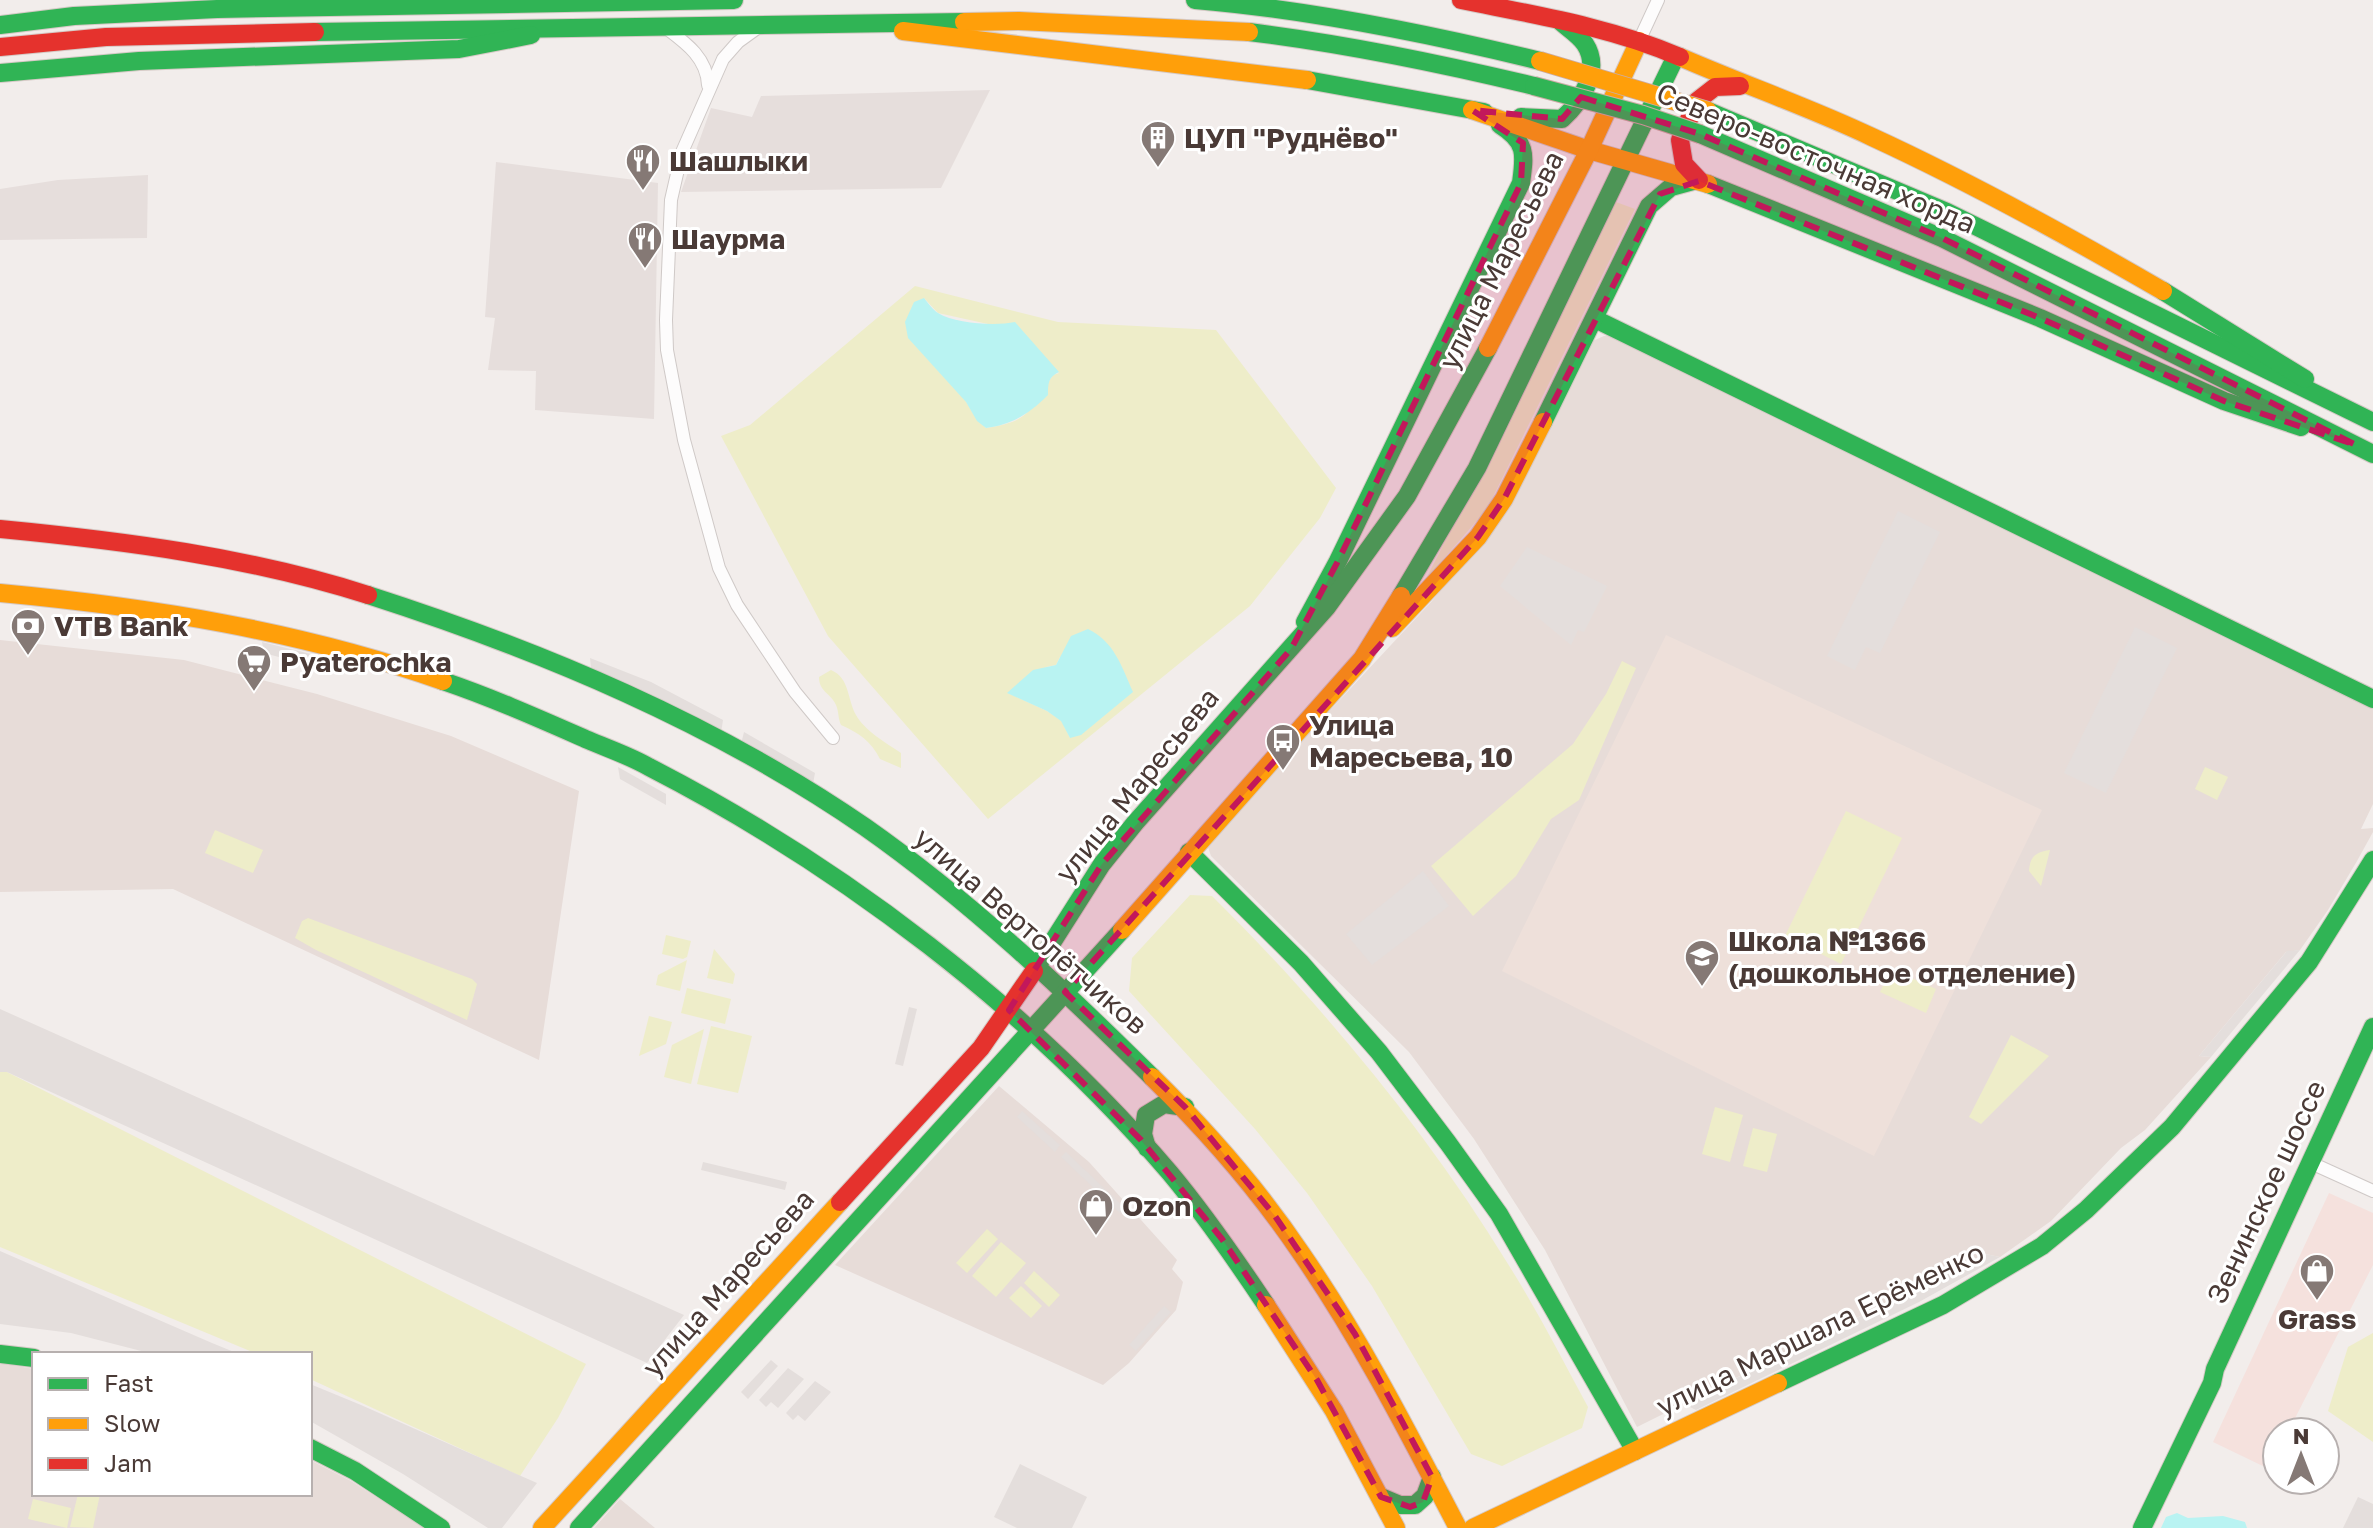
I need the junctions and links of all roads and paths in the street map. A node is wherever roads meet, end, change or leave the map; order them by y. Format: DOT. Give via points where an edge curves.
graph roads {
  1 [pos="734,0"];
  2 [pos="1195,0"];
  3 [pos="1461,0"];
  4 [pos="1658,0"];
  5 [pos="1558,19"];
  6 [pos="817,24"];
  7 [pos="0,25"];
  8 [pos="761,25"];
  9 [pos="663,26"];
  10 [pos="566,28"];
  11 [pos="1639,41"];
  12 [pos="0,47"];
  13 [pos="1676,56"];
  14 [pos="0,73"];
  15 [pos="1767,91"];
  16 [pos="707,92"];
  17 [pos="1472,110"];
  18 [pos="1589,150"];
  19 [pos="1627,160"];
  20 [pos="1699,181"];
  21 [pos="1595,319"];
  22 [pos="2372,422"];
  23 [pos="2356,445"];
  24 [pos="2373,454"];
  25 [pos="0,529"];
  26 [pos="0,593"];
  27 [pos="1291,649"];
  28 [pos="1362,659"];
  29 [pos="2373,699"];
  30 [pos="833,738"];
  31 [pos="1189,852"];
  32 [pos="2373,860"];
  33 [pos="1037,967"];
  34 [pos="1065,992"];
  35 [pos="1009,1010"];
  36 [pos="2373,1027"];
  37 [pos="1032,1031"];
  38 [pos="2373,1053"];
  39 [pos="1185,1107"];
  40 [pos="1147,1148"];
  41 [pos="2320,1167"];
  42 [pos="2373,1191"];
  43 [pos="0,1354"];
  44 [pos="32,1358"];
  45 [pos="2212,1383"];
  46 [pos="312,1449"];
  47 [pos="1635,1451"];
  48 [pos="1432,1477"];
  49 [pos="1381,1497"];
  50 [pos="441,1528"];
  51 [pos="542,1528"];
  52 [pos="579,1528"];
  53 [pos="1396,1528"];
  54 [pos="1458,1528"];
  55 [pos="1473,1528"];
  56 [pos="2142,1528"];
  1 -- 7 [label="main road" via="217,9"];
  2 -- 22 [label="main road, Северо-восточная хорда, bridge" via="1429,33 1708,111 1947,212"];
  3 -- 5 [label="main road"];
  4 -- 11 [label="street"];
  5 -- 11 [label="main road"];
  5 -- 17 [label="main road" via="1584,43 1590,59 1591,69 1573,110 1562,119 1540,120"];
  6 -- 8 [label="main road, Северо-восточная хорда"];
  6 -- 17 [label="main road" via="1245,71"];
  6 -- 23 [label="main road, Северо-восточная хорда, bridge" via="1019,21 1242,31 1369,49 1643,115 1700,134 1942,238"];
  8 -- 9 [label="main road, Северо-восточная хорда"];
  8 -- 16 [label="street" via="723,59"];
  9 -- 10 [label="main road, Северо-восточная хорда"];
  9 -- 16 [label="street" via="701,60"];
  10 -- 12 [label="main road, Северо-восточная хорда" via="215,33"];
  10 -- 14 [label="main road" via="459,49 139,61"];
  11 -- 13 [label="main road"];
  11 -- 18 [label="main road, улица Маресьева"];
  13 -- 15 [label="main road"];
  13 -- 19 [label="main road"];
  15 -- 20 [label="main road" via="1715,87 1697,101 1680,140 1684,164"];
  15 -- 22 [label="main road" via="1892,145 2058,230 2180,299"];
  16 -- 30 [label="street" via="682,152 671,200 666,320 672,381 719,568 795,692"];
  17 -- 18 [label="main road"];
  17 -- 27 [label="main road" via="1523,143 1521,183"];
  18 -- 19 [label="main road"];
  18 -- 27 [label="main road, улица Маресьева" via="1407,496 1354,573"];
  19 -- 20 [label="main road"];
  19 -- 28 [label="main road" via="1477,468"];
  20 -- 21 [label="main road" via="1671,187 1649,206"];
  20 -- 23 [label="main road" via="2040,318 2224,401"];
  21 -- 28 [label="main road" via="1478,537"];
  21 -- 29 [label="main road"];
  23 -- 24 [label="main road, Северо-восточная хорда"];
  25 -- 33 [label="main road, улица Вертолётчиков" via="102,539 261,566 370,594 544,658 667,711 833,806 948,891"];
  26 -- 35 [label="main road" via="161,611 263,632 363,656 487,697 650,767 803,856 903,925"];
  27 -- 33 [label="main road, улица Маресьева" via="1102,864"];
  28 -- 31 [label="main road"];
  31 -- 34 [label="main road"];
  31 -- 47 [label="main road, улица Маршала Ерёменко" via="1301,963 1379,1052 1448,1143 1499,1214"];
  32 -- 47 [label="main road, улица Маршала Ерёменко" via="2309,962 2172,1127 2042,1246 1943,1305"];
  33 -- 34 [label="main road, улица Вертолётчиков"];
  33 -- 35 [label="main road, улица Маресьева"];
  34 -- 37 [label="main road, улица Маресьева"];
  34 -- 39 [label="main road, улица Вертолётчиков"];
  35 -- 37 [label="main road"];
  35 -- 51 [label="main road, улица Маресьева" via="981,1048"];
  36 -- 45 [label="main road, Зенинское шоссе"];
  37 -- 40 [label="main road"];
  37 -- 52 [label="main road, улица Маресьева"];
  38 -- 41 [label="main road, Зенинское шоссе"];
  39 -- 40 [label="main road" via="1167,1103 1146,1115"];
  39 -- 48 [label="main road, улица Вертолётчиков" via="1275,1216 1346,1321"];
  40 -- 49 [label="main road" via="1222,1239 1317,1380"];
  41 -- 42 [label="street"];
  41 -- 45 [label="main road, Зенинское шоссе" via="2222,1372"];
  43 -- 44 [label="main road"];
  45 -- 56 [label="main road, Зенинское шоссе"];
  46 -- 50 [label="main road"];
  47 -- 55 [label="main road, улица Маршала Ерёменко"];
  48 -- 49 [label="main road" via="1423,1502 1410,1507"];
  48 -- 54 [label="main road, улица Вертолётчиков"];
  49 -- 53 [label="main road"];
}
